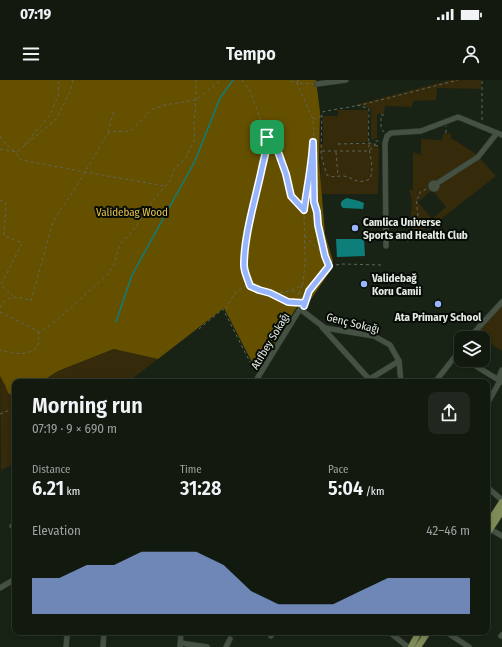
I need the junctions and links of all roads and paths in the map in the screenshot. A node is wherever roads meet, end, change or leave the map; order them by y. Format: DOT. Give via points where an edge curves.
graph roads {
  1 [pos="59,80"];
  2 [pos="73,80"];
  3 [pos="196,80"];
  4 [pos="221,80"];
  5 [pos="242,80"];
  6 [pos="287,80"];
  7 [pos="298,80"];
  8 [pos="346,80"];
  9 [pos="458,80"];
  10 [pos="482,80"];
  11 [pos="297,83"];
  12 [pos="317,84"];
  13 [pos="196,100"];
  14 [pos="356,105"];
  15 [pos="114,110"];
  16 [pos="385,115"];
  17 [pos="322,116"];
  18 [pos="312,119"];
  19 [pos="482,127"];
  20 [pos="108,133"];
  21 [pos="500,135"];
  22 [pos="0,136"];
  23 [pos="387,136"];
  24 [pos="267,137"];
  25 [pos="313,142"];
  26 [pos="338,144"];
  27 [pos="369,144"];
  28 [pos="22,147"];
  29 [pos="0,149"];
  30 [pos="321,151"];
  31 [pos="336,151"];
  32 [pos="370,151"];
  33 [pos="17,152"];
  34 [pos="85,172"];
  35 [pos="338,176"];
  36 [pos="166,186"];
  37 [pos="431,187"];
  38 [pos="0,200"];
  39 [pos="304,210"];
  40 [pos="306,236"];
  41 [pos="407,241"];
  42 [pos="386,246"];
  43 [pos="325,256"];
  44 [pos="382,265"];
  45 [pos="329,266"];
  46 [pos="249,282"];
  47 [pos="303,284"];
  48 [pos="292,291"];
  49 [pos="270,293"];
  50 [pos="300,294"];
  51 [pos="14,297"];
  52 [pos="502,302"];
  53 [pos="303,303"];
  54 [pos="0,308"];
  55 [pos="300,309"];
  56 [pos="224,310"];
  57 [pos="0,312"];
  58 [pos="322,326"];
  59 [pos="199,329"];
  60 [pos="476,331"];
  61 [pos="38,334"];
  62 [pos="0,350"];
  63 [pos="399,361"];
  64 [pos="454,361"];
  65 [pos="478,367"];
  66 [pos="502,370"];
  67 [pos="260,376"];
  68 [pos="258,379"];
  69 [pos="365,379"];
  70 [pos="370,379"];
  71 [pos="400,379"];
  72 [pos="438,379"];
  73 [pos="501,381"];
  74 [pos="490,399"];
  75 [pos="12,409"];
  76 [pos="0,414"];
  77 [pos="490,490"];
  78 [pos="502,501"];
  79 [pos="502,511"];
  80 [pos="490,525"];
  81 [pos="490,526"];
  82 [pos="490,530"];
  83 [pos="502,536"];
  84 [pos="12,581"];
  85 [pos="0,588"];
  86 [pos="104,635"];
  87 [pos="181,635"];
  88 [pos="393,635"];
  89 [pos="417,635"];
  90 [pos="426,635"];
  91 [pos="451,635"];
  92 [pos="67,636"];
  93 [pos="230,640"];
  94 [pos="180,645"];
  95 [pos="66,647"];
  96 [pos="103,647"];
  97 [pos="207,647"];
  98 [pos="226,647"];
  99 [pos="408,647"];
  100 [pos="411,647"];
  101 [pos="418,647"];
  102 [pos="469,647"];
  1 -- 28 [label="path" via="58,96 50,115"];
  2 -- 28 [label="path" via="70,92 56,119"];
  3 -- 13 [label="path"];
  4 -- 13 [label="path"];
  5 -- 24 [label="path" via="250,91"];
  6 -- 11 [label="path"];
  7 -- 11 [label="path"];
  8 -- 12 [label="street"];
  9 -- 14 [label="path"];
  10 -- 19 [label="path"];
  11 -- 12 [label="path"];
  11 -- 18 [label="path"];
  13 -- 20 [label="path" via="164,105 151,110 132,130"];
  13 -- 36 [label="path" via="194,139 185,159 175,168"];
  14 -- 17 [label="path" via="322,112"];
  14 -- 27 [label="path" via="369,109"];
  15 -- 20 [label="path"];
  16 -- 23 [label="path" via="381,115 381,128"];
  17 -- 18 [label="path"];
  17 -- 30 [label="path"];
  18 -- 25 [label="path"];
  19 -- 21 [label="street"];
  19 -- 23 [label="street" via="458,117 421,132 391,133"];
  20 -- 34 [label="path"];
  21 -- 37 [label="street" via="478,157 436,184 435,189"];
  22 -- 33 [label="path" via="3,142"];
  23 -- 42 [label="street"];
  24 -- 39 [label="path" via="276,146 291,196"];
  24 -- 46 [label="path" via="246,244 244,265"];
  25 -- 39 [label="path"];
  25 -- 43 [label="path" via="314,202"];
  26 -- 27 [label="path"];
  27 -- 32 [label="path"];
  27 -- 32 [label="path" via="375,144"];
  28 -- 33 [label="path"];
  29 -- 33 [label="path"];
  30 -- 31 [label="path"];
  30 -- 35 [label="path" via="327,175"];
  31 -- 32 [label="path"];
  31 -- 35 [label="path"];
  32 -- 35 [label="path" via="370,179 362,182"];
  33 -- 34 [label="path" via="21,160"];
  34 -- 36 [label="path"];
  34 -- 51 [label="path" via="55,218 31,301 23,297"];
  36 -- 61 [label="path" via="120,244 108,274"];
  37 -- 41 [label="path" via="420,192 416,199 418,215 414,238"];
  38 -- 51 [label="path" via="6,203 4,236 22,243 1,285"];
  39 -- 40 [label="path"];
  40 -- 43 [label="path"];
  40 -- 47 [label="path"];
  43 -- 45 [label="path"];
  44 -- 45 [label="path"];
  45 -- 53 [label="path" via="309,291 304,306"];
  46 -- 49 [label="path" via="250,286"];
  46 -- 56 [label="path" via="234,294"];
  47 -- 48 [label="path"];
  47 -- 50 [label="path"];
  48 -- 49 [label="path"];
  48 -- 50 [label="path"];
  49 -- 53 [label="path" via="288,302"];
  50 -- 53 [label="path"];
  51 -- 54 [label="path" via="5,301"];
  52 -- 60 [label="street"];
  55 -- 58 [label="street, Genç Sokağı"];
  55 -- 67 [label="street, Atıfbey Sokağı"];
  56 -- 59 [label="path"];
  56 -- 67 [label="path" via="254,371"];
  57 -- 61 [label="path" via="38,331"];
  58 -- 63 [label="street, Genç Sokağı" via="374,336 390,345"];
  58 -- 69 [label="street"];
  61 -- 62 [label="path" via="37,346 28,352 20,354"];
  63 -- 70 [label="street"];
  63 -- 71 [label="street, Genç Sokağı"];
  64 -- 72 [label="street"];
  65 -- 73 [label="street"];
  66 -- 73 [label="street" via="499,377"];
  67 -- 68 [label="street, Atıfbey Sokağı"];
  73 -- 74 [label="street"];
  75 -- 76 [label="path"];
  77 -- 78 [label="street"];
  78 -- 80 [label="main road"];
  79 -- 81 [label="main road"];
  82 -- 83 [label="street"];
  84 -- 85 [label="street"];
  86 -- 96 [label="street"];
  87 -- 94 [label="street"];
  88 -- 99 [label="street"];
  89 -- 100 [label="main road"];
  90 -- 101 [label="main road"];
  91 -- 102 [label="street"];
  92 -- 95 [label="street"];
  93 -- 98 [label="street"];
  94 -- 97 [label="street"];
}
